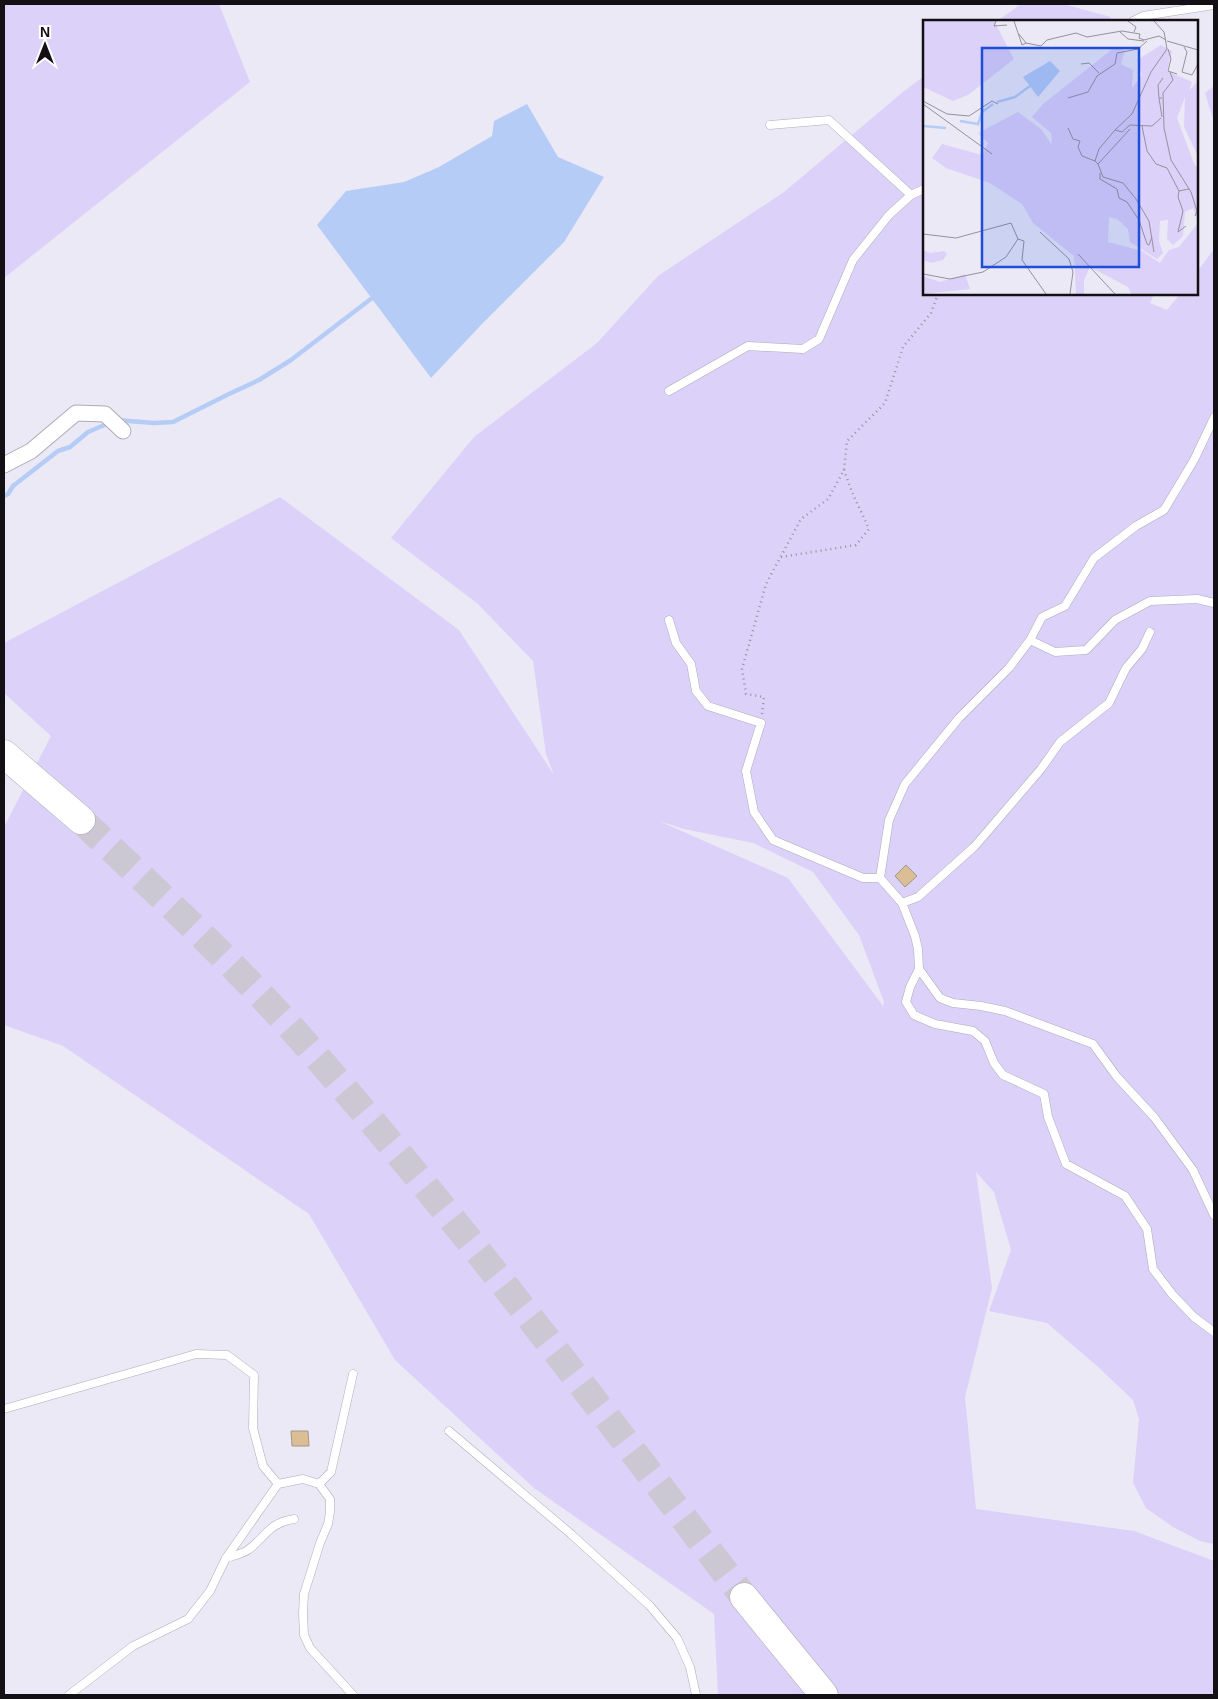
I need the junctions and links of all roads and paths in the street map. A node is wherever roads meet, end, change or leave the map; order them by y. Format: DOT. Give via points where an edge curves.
graph roads {
  1 [pos="1214,5"];
  2 [pos="1134,20"];
  3 [pos="770,125"];
  4 [pos="923,189"];
  5 [pos="910,195"];
  6 [pos="938,295"];
  7 [pos="669,391"];
  8 [pos="1214,418"];
  9 [pos="123,431"];
  10 [pos="4,465"];
  11 [pos="844,470"];
  12 [pos="781,557"];
  13 [pos="1214,603"];
  14 [pos="669,620"];
  15 [pos="1150,632"];
  16 [pos="1030,640"];
  17 [pos="761,723"];
  18 [pos="4,754"];
  19 [pos="4,769"];
  20 [pos="880,878"];
  21 [pos="902,903"];
  22 [pos="919,969"];
  23 [pos="1214,1215"];
  24 [pos="1214,1332"];
  25 [pos="353,1374"];
  26 [pos="4,1409"];
  27 [pos="449,1431"];
  28 [pos="278,1484"];
  29 [pos="319,1484"];
  30 [pos="294,1519"];
  31 [pos="226,1558"];
  32 [pos="69,1695"];
  33 [pos="353,1695"];
  34 [pos="696,1695"];
  35 [pos="805,1695"];
  36 [pos="824,1695"];
  1 -- 2 [label="lane"];
  3 -- 5 [label="lane" via="829,120"];
  4 -- 5 [label="lane"];
  5 -- 7 [label="lane" via="889,215 853,260 819,339 803,349 748,346"];
  6 -- 11 [label="path" via="931,313 903,348 885,403 846,441"];
  8 -- 16 [label="lane" via="1164,510 1136,526 1094,558 1065,606 1042,617"];
  9 -- 10 [label="street" via="105,414 76,412 31,451"];
  11 -- 12 [label="path" via="828,499 801,519"];
  11 -- 12 [label="path" via="869,529 856,545"];
  12 -- 17 [label="path" via="766,584 742,669 746,694 764,697"];
  13 -- 16 [label="lane" via="1197,599 1150,601 1115,620 1086,650 1055,652"];
  14 -- 17 [label="lane" via="676,643 691,664 696,691 708,706"];
  15 -- 21 [label="lane" via="1142,649 1126,668 1110,704 1060,742 975,846 918,896"];
  16 -- 20 [label="lane" via="905,784 889,820"];
  17 -- 20 [label="lane" via="746,771 754,812 773,840 863,878"];
  18 -- 19 [label="highway" via="77,825"];
  20 -- 21 [label="lane"];
  21 -- 22 [label="lane" via="915,936"];
  22 -- 23 [label="lane" via="940,998 953,1004 1005,1011 1093,1044 1193,1170"];
  22 -- 24 [label="lane" via="906,1002 914,1015 935,1024 973,1031 985,1041 1003,1075 1044,1094 1048,1118 1066,1164 1125,1196 1147,1229 1153,1269 1194,1317"];
  25 -- 29 [label="lane" via="331,1472"];
  26 -- 28 [label="lane" via="196,1354 227,1356 254,1375 253,1428 263,1466"];
  27 -- 34 [label="lane" via="572,1534 650,1606 677,1638 690,1666"];
  28 -- 29 [label="lane" via="302,1479"];
  28 -- 31 [label="lane"];
  29 -- 33 [label="lane" via="330,1499 330,1512 304,1594 304,1635 310,1648"];
  30 -- 31 [label="lane" via="272,1527 248,1550"];
  31 -- 32 [label="lane" via="210,1591 188,1618 133,1646"];
  35 -- 36 [label="highway" via="739,1601"];
}
